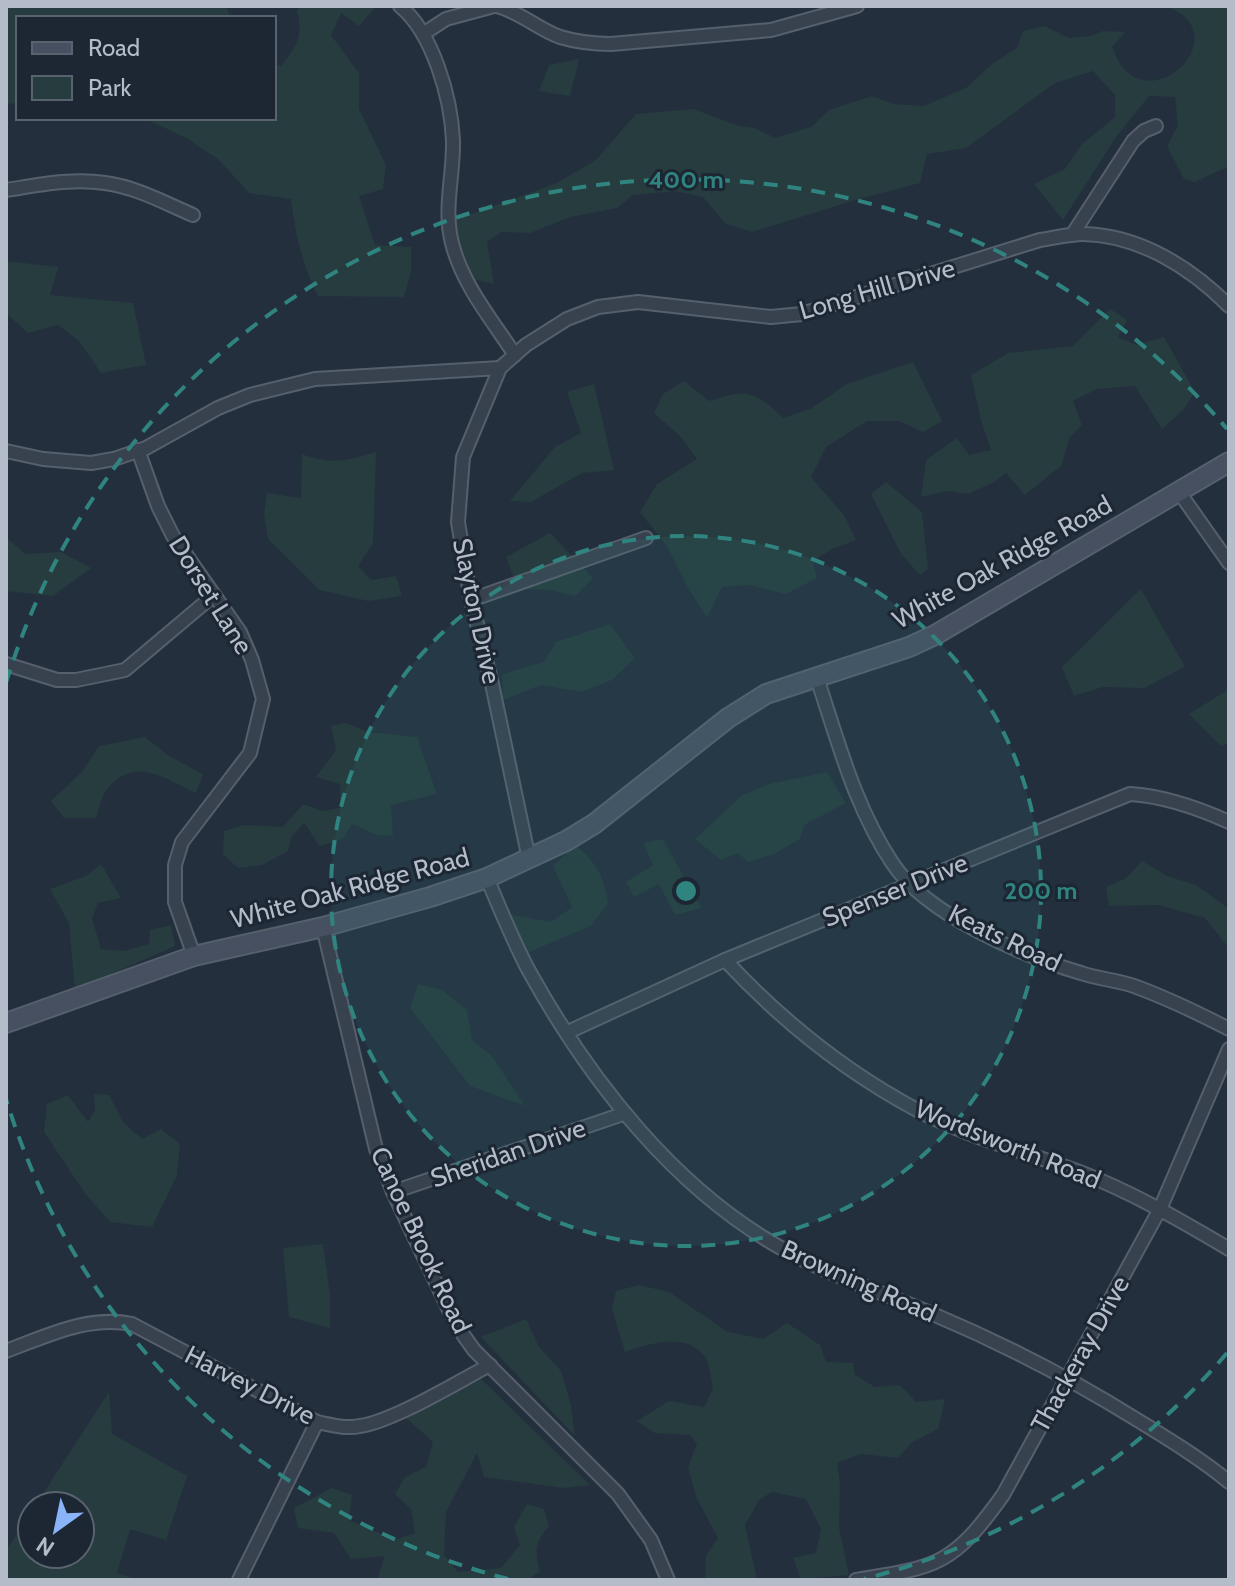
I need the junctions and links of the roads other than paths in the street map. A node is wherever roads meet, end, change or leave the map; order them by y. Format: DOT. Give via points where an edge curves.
graph roads {
  1 [pos="400,6"];
  2 [pos="495,6"];
  3 [pos="857,6"];
  4 [pos="423,34"];
  5 [pos="1156,126"];
  6 [pos="6,190"];
  7 [pos="193,215"];
  8 [pos="1072,235"];
  9 [pos="1229,306"];
  10 [pos="515,355"];
  11 [pos="500,368"];
  12 [pos="138,450"];
  13 [pos="6,451"];
  14 [pos="1229,462"];
  15 [pos="1179,492"];
  16 [pos="646,538"];
  17 [pos="1229,563"];
  18 [pos="214,595"];
  19 [pos="471,600"];
  20 [pos="6,664"];
  21 [pos="817,678"];
  22 [pos="1229,822"];
  23 [pos="529,859"];
  24 [pos="487,878"];
  25 [pos="909,884"];
  26 [pos="323,927"];
  27 [pos="194,956"];
  28 [pos="725,960"];
  29 [pos="6,1023"];
  30 [pos="1229,1029"];
  31 [pos="568,1032"];
  32 [pos="1229,1049"];
  33 [pos="623,1114"];
  34 [pos="393,1192"];
  35 [pos="1160,1209"];
  36 [pos="1229,1249"];
  37 [pos="6,1351"];
  38 [pos="490,1365"];
  39 [pos="1067,1379"];
  40 [pos="317,1422"];
  41 [pos="1229,1482"];
  42 [pos="239,1580"];
  43 [pos="668,1580"];
  44 [pos="856,1580"];
  1 -- 4 [label="street"];
  2 -- 3 [label="street" via="558,36 611,44 771,30"];
  2 -- 4 [label="street" via="446,19"];
  4 -- 10 [label="street" via="451,116 447,220 453,247 468,284"];
  5 -- 8 [label="street" via="1133,141"];
  6 -- 7 [label="street" via="59,182 107,183"];
  8 -- 9 [label="street, Long Hill Drive" via="1113,237 1150,248"];
  8 -- 10 [label="street, Long Hill Drive" via="1040,240 802,314 771,317 638,302 598,307 567,319"];
  10 -- 11 [label="street, Long Hill Drive"];
  11 -- 12 [label="street" via="315,379 250,395"];
  11 -- 19 [label="street, Slayton Drive" via="463,457 458,522"];
  12 -- 13 [label="street" via="91,463"];
  12 -- 18 [label="street, Dorset Lane" via="173,536"];
  14 -- 15 [label="street, White Oak Ridge Road"];
  15 -- 17 [label="street"];
  15 -- 21 [label="street, White Oak Ridge Road" via="935,635"];
  16 -- 19 [label="street"];
  18 -- 20 [label="street" via="125,670 57,680"];
  18 -- 27 [label="street, Dorset Lane" via="240,632 263,699 250,753 182,842 175,865 175,902"];
  19 -- 23 [label="street, Slayton Drive"];
  21 -- 23 [label="street, White Oak Ridge Road" via="753,702 594,824"];
  21 -- 25 [label="street, Keats Road" via="873,833"];
  22 -- 25 [label="street, Spenser Drive" via="1175,802 1130,794"];
  23 -- 24 [label="street, White Oak Ridge Road"];
  24 -- 26 [label="street, White Oak Ridge Road"];
  24 -- 31 [label="street, Browning Road" via="530,973"];
  25 -- 28 [label="street, Spenser Drive"];
  25 -- 30 [label="street, Keats Road" via="988,936 1034,957 1132,985"];
  26 -- 27 [label="street, White Oak Ridge Road"];
  26 -- 34 [label="street, Canoe Brook Road" via="366,1115"];
  27 -- 29 [label="street, White Oak Ridge Road"];
  28 -- 31 [label="street, Spenser Drive"];
  28 -- 35 [label="street, Wordsworth Road" via="802,1034 918,1110 982,1139 1079,1171"];
  31 -- 33 [label="street, Browning Road"];
  32 -- 35 [label="street, Thackeray Drive"];
  33 -- 34 [label="street, Sheridan Drive"];
  33 -- 39 [label="street, Browning Road" via="711,1200 789,1253 1017,1351"];
  34 -- 38 [label="street, Canoe Brook Road" via="449,1310"];
  35 -- 36 [label="street, Wordsworth Road"];
  35 -- 39 [label="street, Thackeray Drive"];
  37 -- 40 [label="street, Harvey Drive" via="74,1326 114,1320 132,1324"];
  38 -- 40 [label="street, Harvey Drive" via="373,1423 343,1428"];
  38 -- 43 [label="street, Canoe Brook Road" via="618,1494 651,1540"];
  39 -- 41 [label="street, Browning Road"];
  39 -- 44 [label="street, Thackeray Drive" via="1003,1495 961,1546 918,1570"];
  40 -- 42 [label="street"];
}
